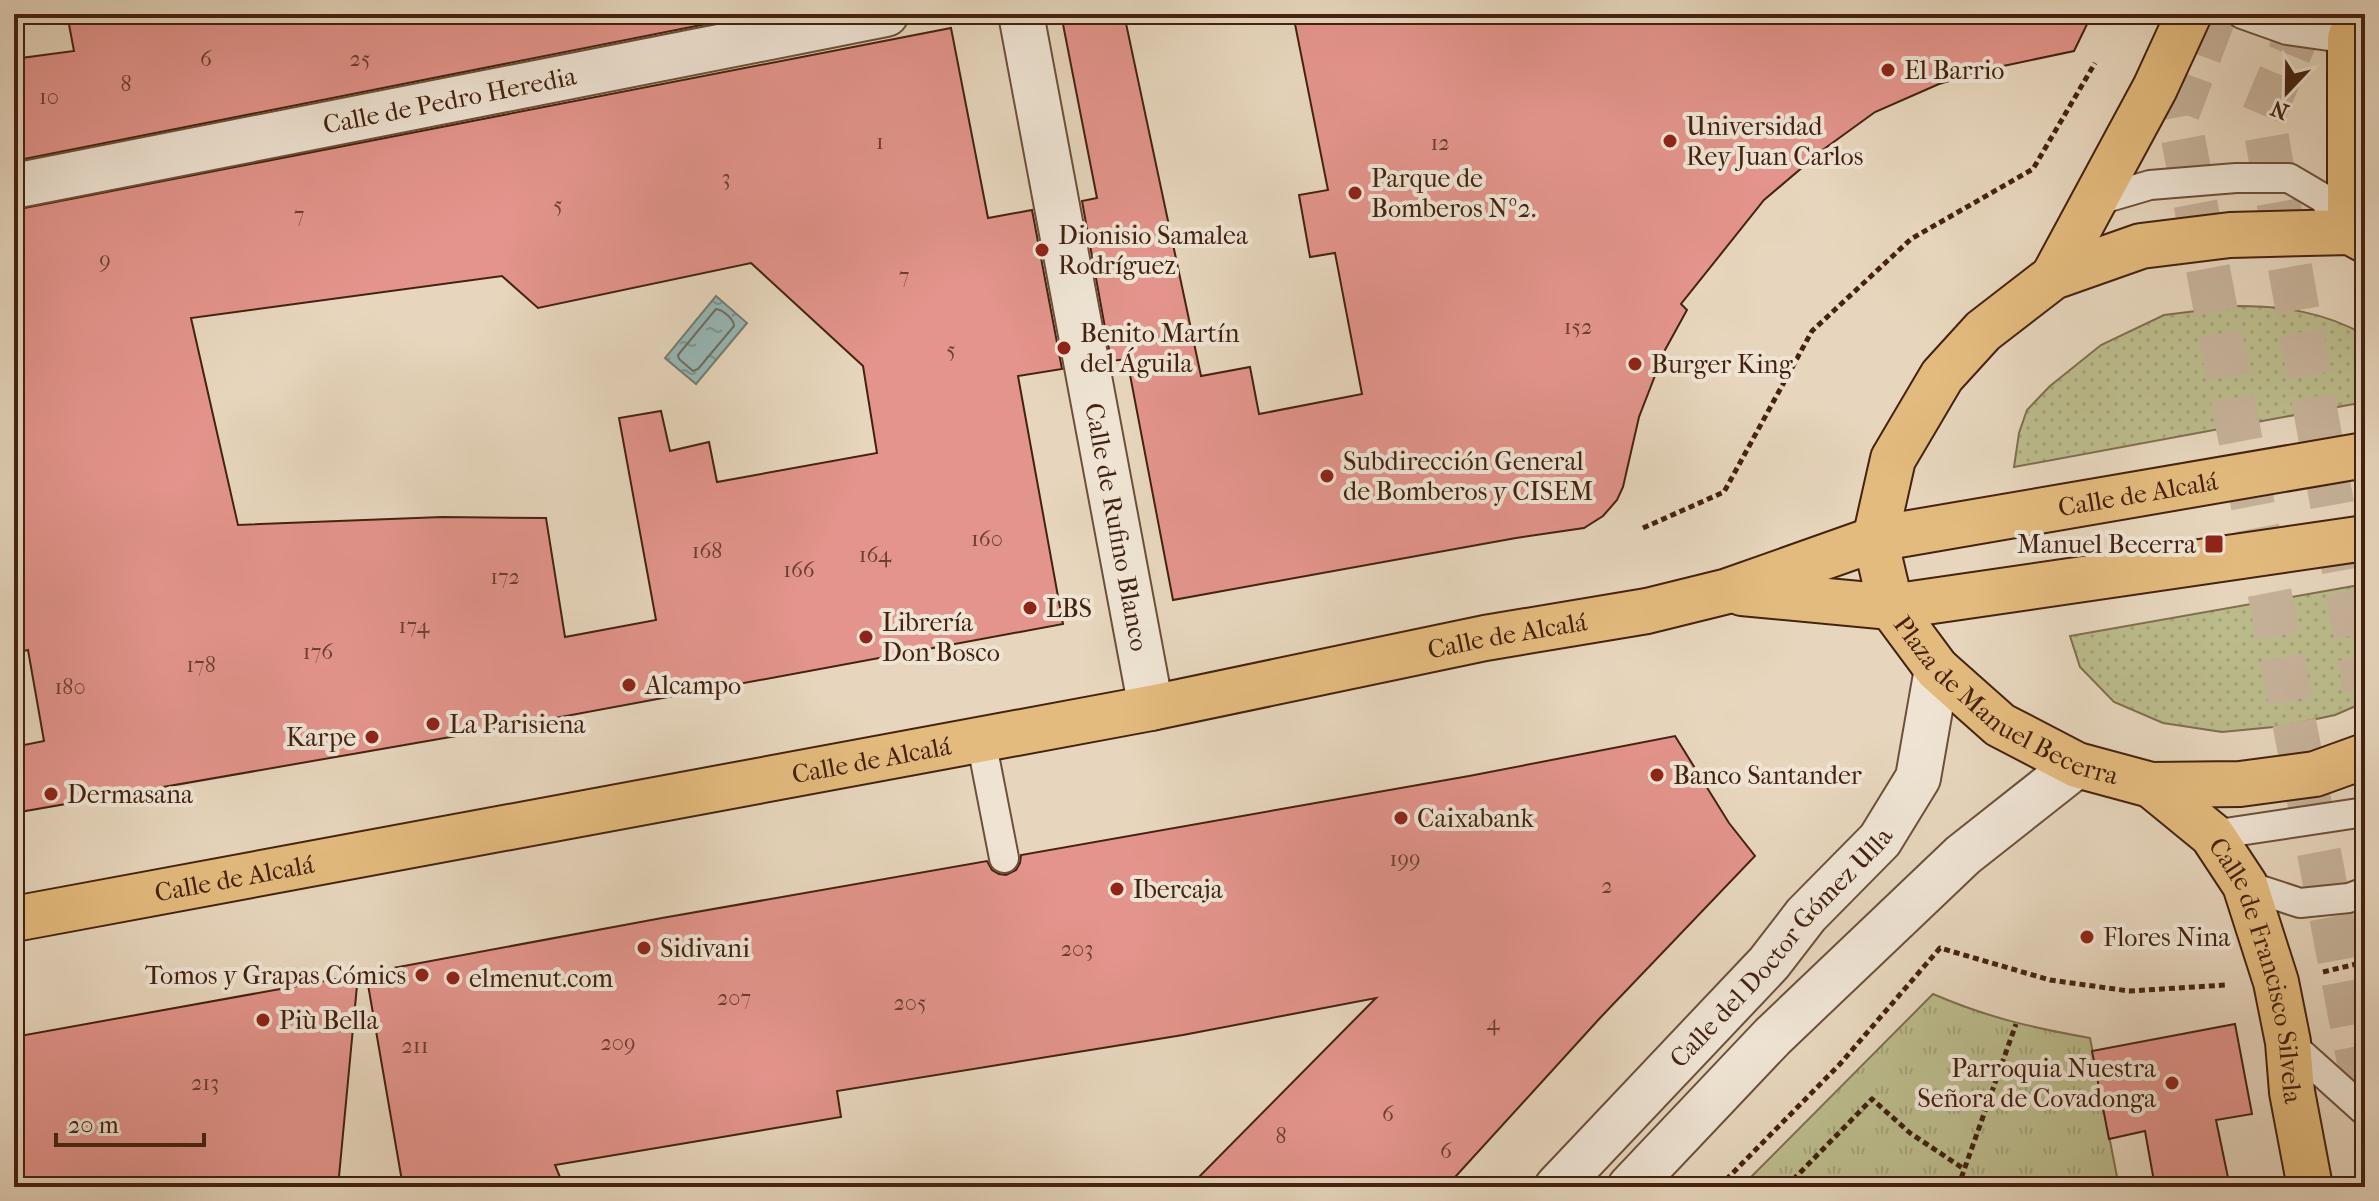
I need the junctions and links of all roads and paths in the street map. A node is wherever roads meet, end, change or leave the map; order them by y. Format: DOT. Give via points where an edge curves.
graph roads {
  1 [pos="886,14"];
  2 [pos="1021,14"];
  3 [pos="2189,14"];
  4 [pos="2242,14"];
  5 [pos="2354,27"];
  6 [pos="2095,63"];
  7 [pos="14,186"];
  8 [pos="2092,202"];
  9 [pos="2358,236"];
  10 [pos="2053,277"];
  11 [pos="2365,455"];
  12 [pos="1643,528"];
  13 [pos="2365,538"];
  14 [pos="1875,539"];
  15 [pos="1728,591"];
  16 [pos="1891,607"];
  17 [pos="1937,669"];
  18 [pos="1151,708"];
  19 [pos="981,740"];
  20 [pos="2365,756"];
  21 [pos="2077,765"];
  22 [pos="2151,785"];
  23 [pos="2365,812"];
  24 [pos="2212,835"];
  25 [pos="1004,858"];
  26 [pos="2245,885"];
  27 [pos="2365,892"];
  28 [pos="14,919"];
  29 [pos="2276,982"];
  30 [pos="2016,1024"];
  31 [pos="2288,1042"];
  32 [pos="2365,1111"];
  33 [pos="1964,1169"];
  34 [pos="1557,1187"];
  35 [pos="1630,1187"];
  36 [pos="1719,1187"];
  37 [pos="1786,1187"];
  38 [pos="1958,1187"];
  39 [pos="2310,1187"];
  1 -- 7 [label="street, Calle de Pedro Heredia"];
  2 -- 18 [label="street, Calle de Rufino Blanco"];
  3 -- 8 [label="main road"];
  4 -- 5 [label="lane" via="2287,30"];
  5 -- 9 [label="main road"];
  6 -- 12 [label="path" via="2033,169 1911,239 1812,331 1724,492"];
  8 -- 9 [label="lane" via="2150,185 2289,178 2323,198"];
  8 -- 10 [label="main road"];
  9 -- 10 [label="main road, Plaza de Manuel Becerra" via="2230,235 2141,246"];
  10 -- 14 [label="main road, Plaza de Manuel Becerra" via="1983,331 1942,376 1893,459"];
  11 -- 14 [label="main road, Calle de Alcalá"];
  13 -- 16 [label="main road, Calle de Alcalá"];
  14 -- 15 [label="main road, Calle de Alcalá"];
  14 -- 16 [label="main road, Plaza de Manuel Becerra"];
  15 -- 16 [label="main road, Calle de Alcalá"];
  15 -- 18 [label="main road, Calle de Alcalá"];
  16 -- 17 [label="main road, Plaza de Manuel Becerra"];
  17 -- 21 [label="main road, Plaza de Manuel Becerra" via="2000,725"];
  17 -- 34 [label="street, Calle del Doctor Gómez Ulla" via="1918,778 1880,840"];
  18 -- 19 [label="main road, Calle de Alcalá"];
  19 -- 25 [label="lane"];
  19 -- 28 [label="main road, Calle de Alcalá"];
  20 -- 22 [label="main road, Plaza de Manuel Becerra" via="2315,774 2240,784"];
  21 -- 22 [label="main road, Plaza de Manuel Becerra"];
  21 -- 35 [label="street, Calle del Doctor Gómez Ulla" via="1963,855 1773,1036"];
  22 -- 24 [label="main road, Calle de Francisco Silvela"];
  23 -- 24 [label="lane"];
  24 -- 26 [label="main road, Calle de Francisco Silvela"];
  26 -- 27 [label="lane" via="2300,903"];
  26 -- 29 [label="main road, Calle de Francisco Silvela"];
  29 -- 31 [label="main road, Calle de Francisco Silvela"];
  29 -- 36 [label="path" via="2129,991 2050,980 1940,948 1840,1064"];
  30 -- 33 [label="path"];
  31 -- 32 [label="lane"];
  31 -- 39 [label="main road, Calle de Francisco Silvela"];
  33 -- 37 [label="path" via="1910,1133 1872,1099"];
  33 -- 38 [label="path"];
}
